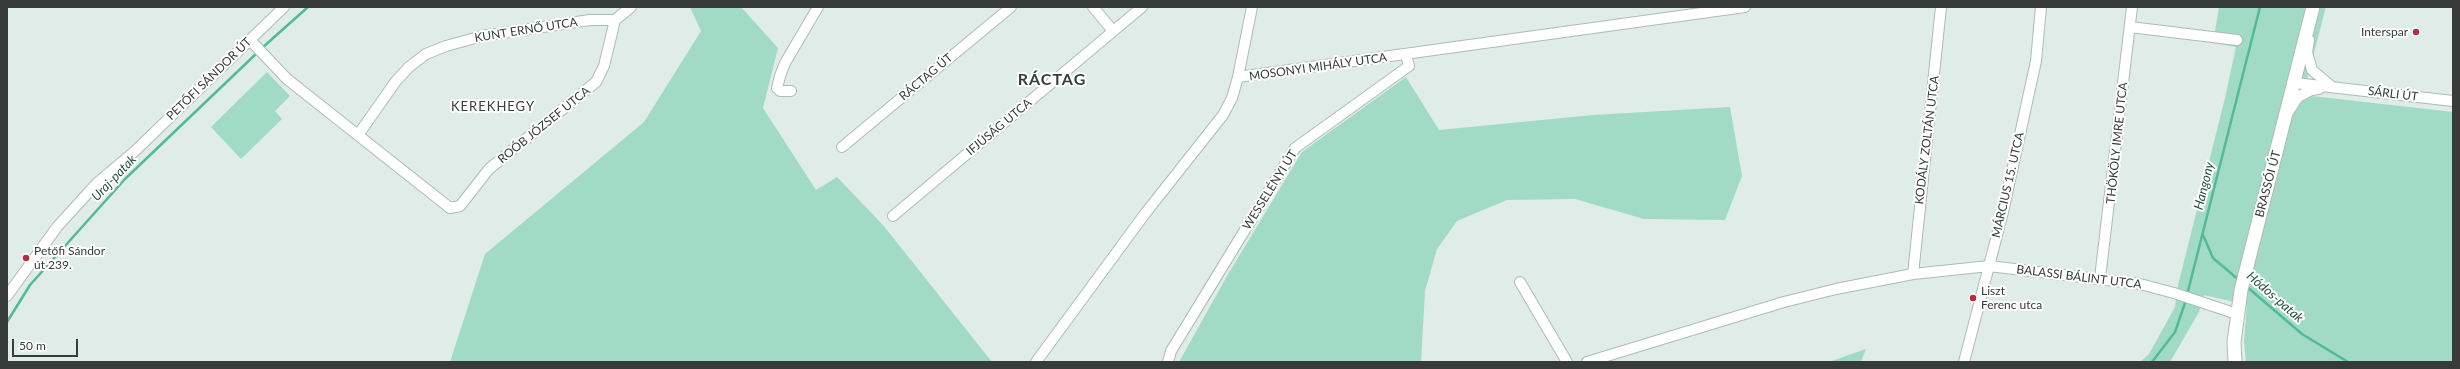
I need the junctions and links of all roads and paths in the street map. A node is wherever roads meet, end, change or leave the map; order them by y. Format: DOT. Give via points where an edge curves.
graph roads {
  1 [pos="284,7"];
  2 [pos="631,7"];
  3 [pos="818,7"];
  4 [pos="1011,7"];
  5 [pos="1093,7"];
  6 [pos="1142,7"];
  7 [pos="1252,7"];
  8 [pos="1745,7"];
  9 [pos="1941,7"];
  10 [pos="2041,7"];
  11 [pos="2132,7"];
  12 [pos="2314,7"];
  13 [pos="615,20"];
  14 [pos="2130,27"];
  15 [pos="1113,31"];
  16 [pos="2237,40"];
  17 [pos="251,43"];
  18 [pos="1406,55"];
  19 [pos="1238,77"];
  20 [pos="2295,83"];
  21 [pos="2333,88"];
  22 [pos="791,90"];
  23 [pos="2453,102"];
  24 [pos="2286,116"];
  25 [pos="358,134"];
  26 [pos="842,147"];
  27 [pos="893,216"];
  28 [pos="1989,266"];
  29 [pos="1914,274"];
  30 [pos="2100,278"];
  31 [pos="1520,282"];
  32 [pos="7,296"];
  33 [pos="2237,314"];
  34 [pos="1036,362"];
  35 [pos="1168,362"];
  36 [pos="1567,362"];
  37 [pos="1587,362"];
  38 [pos="1964,362"];
  39 [pos="2235,362"];
  1 -- 17 [label="street, PETŐFI SÁNDOR ÚT"];
  2 -- 13 [label="street"];
  3 -- 22 [label="street" via="785,62 780,76 777,88 780,91"];
  4 -- 26 [label="street, RÁCTAG ÚT"];
  5 -- 15 [label="street"];
  6 -- 15 [label="street, IFJÚSÁG UTCA"];
  7 -- 19 [label="street"];
  8 -- 18 [label="street, MOSONYI MIHÁLY UTCA"];
  9 -- 29 [label="street, KODÁLY ZOLTÁN UTCA"];
  10 -- 28 [label="street, MÁRCIUS 15. UTCA" via="2036,61"];
  11 -- 14 [label="street, THÖKÖLY IMRE UTCA"];
  12 -- 20 [label="main road, BRASSÓI ÚT"];
  12 -- 21 [label="street" via="2307,52 2309,62 2317,76"];
  13 -- 25 [label="street, KUNT ERNŐ UTCA" via="590,20 482,36 426,54 396,81"];
  13 -- 25 [label="street, ROÓB JÓZSEF UTCA" via="604,66 596,82 489,169 460,206 446,206"];
  14 -- 16 [label="street"];
  14 -- 30 [label="street, THÖKÖLY IMRE UTCA"];
  15 -- 27 [label="street, IFJÚSÁG UTCA"];
  17 -- 25 [label="street" via="287,80"];
  17 -- 32 [label="street, PETŐFI SÁNDOR ÚT" via="97,184 57,227"];
  18 -- 19 [label="street, MOSONYI MIHÁLY UTCA"];
  18 -- 35 [label="street, WESSELÉNYI ÚT" via="1408,66 1295,148 1171,351"];
  19 -- 34 [label="street, MOSONYI MIHÁLY UTCA" via="1232,98 1223,115 1144,215"];
  20 -- 21 [label="street, SÁRLI ÚT"];
  20 -- 24 [label="main road, BRASSÓI ÚT"];
  21 -- 23 [label="street, SÁRLI ÚT"];
  21 -- 24 [label="street, SÁRLI ÚT" via="2311,90 2298,97"];
  24 -- 33 [label="main road, BRASSÓI ÚT" via="2246,269"];
  28 -- 29 [label="street"];
  28 -- 30 [label="street, BALASSI BÁLINT UTCA"];
  28 -- 38 [label="street, MÁRCIUS 15. UTCA"];
  29 -- 37 [label="street" via="1784,302"];
  30 -- 33 [label="street, BALASSI BÁLINT UTCA" via="2174,293"];
  31 -- 36 [label="street"];
  33 -- 39 [label="main road, BRASSÓI ÚT"];
}
